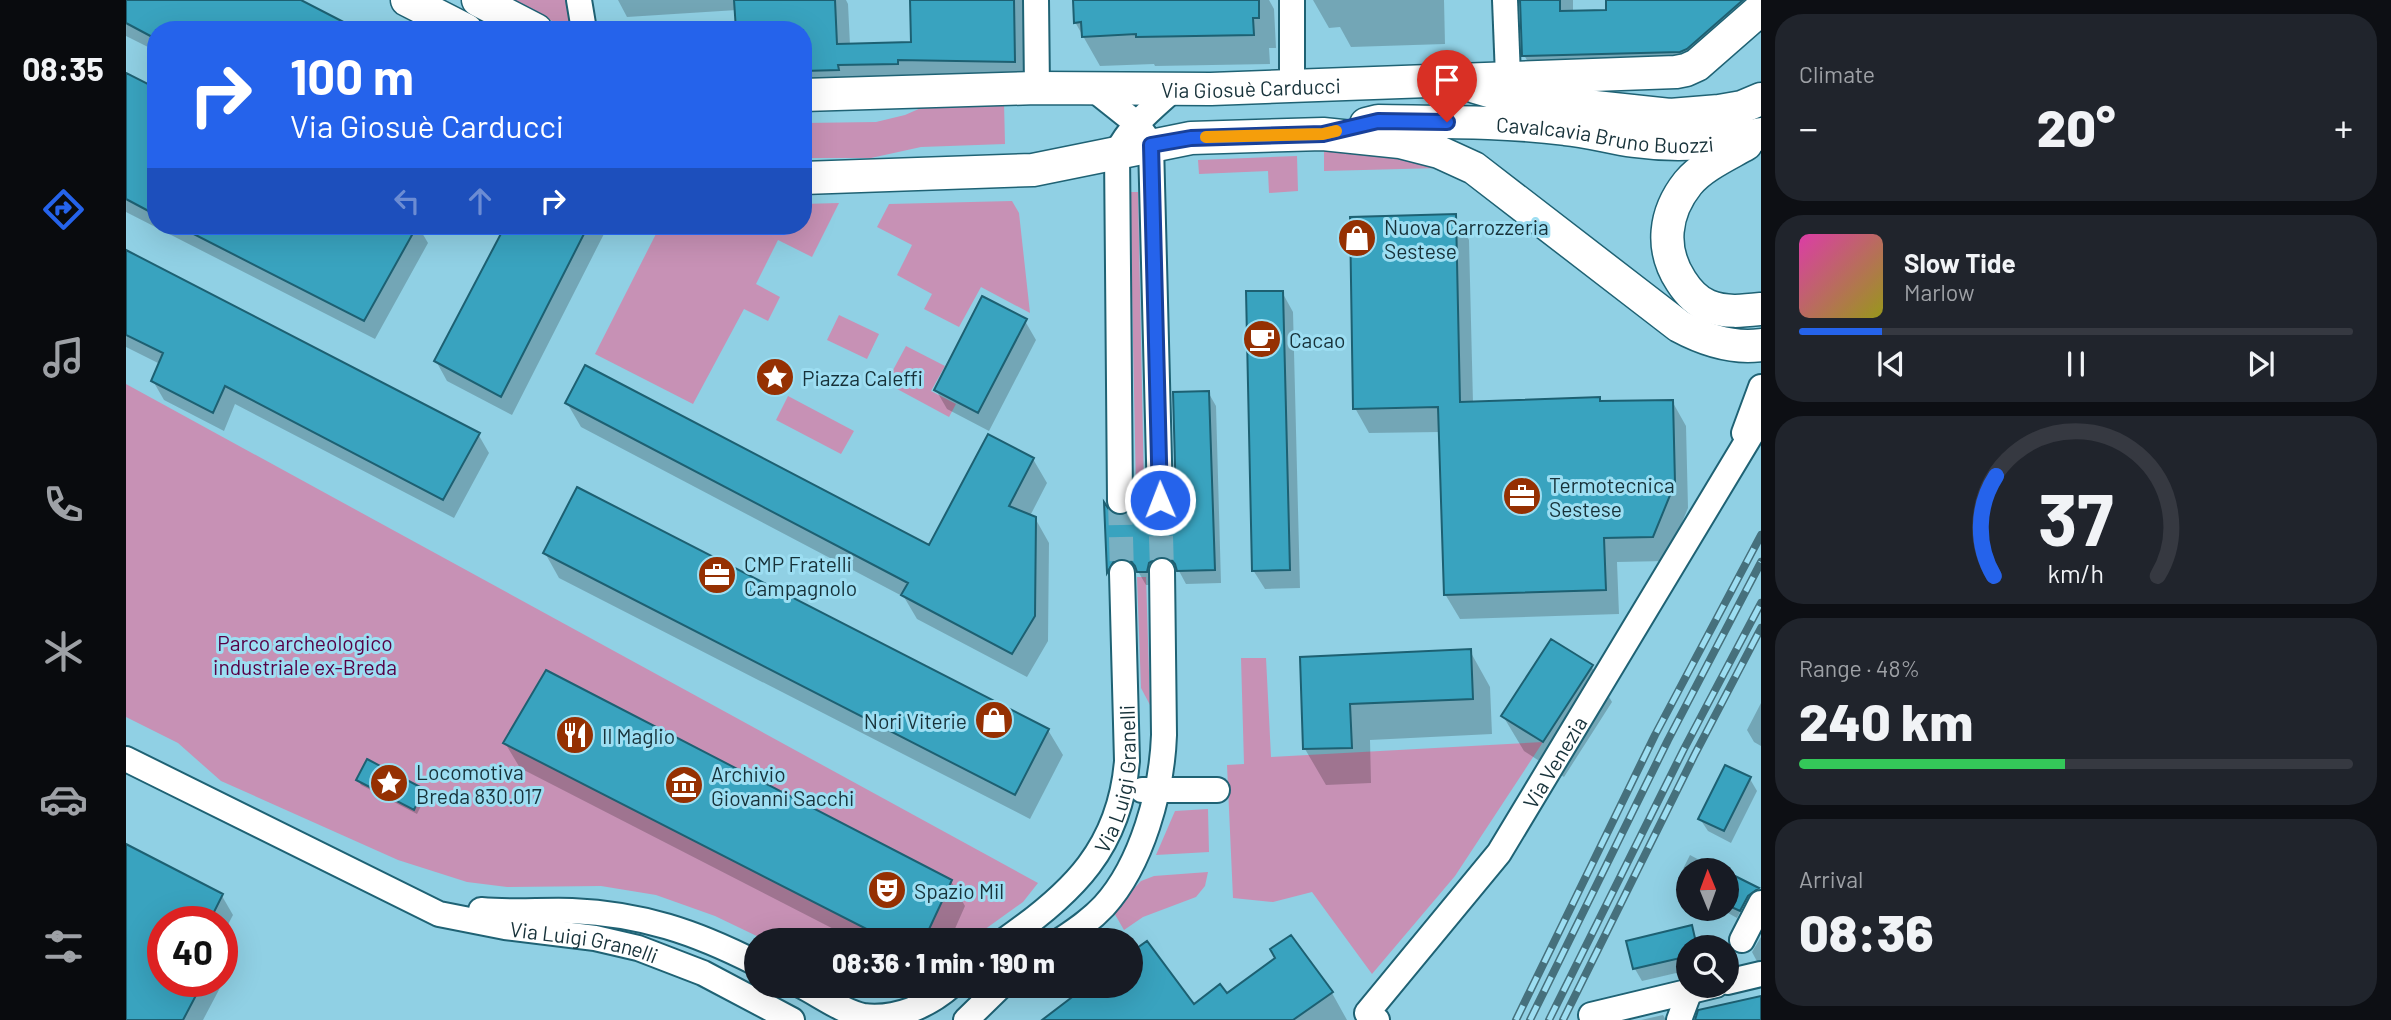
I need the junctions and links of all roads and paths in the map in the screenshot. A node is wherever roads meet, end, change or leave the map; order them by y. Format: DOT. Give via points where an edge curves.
graph roads {
  1 [pos="407,0"];
  2 [pos="478,0"];
  3 [pos="579,0"];
  4 [pos="1036,0"];
  5 [pos="1292,0"];
  6 [pos="1505,0"];
  7 [pos="1761,9"];
  8 [pos="448,21"];
  9 [pos="519,21"];
  10 [pos="582,21"];
  11 [pos="1508,76"];
  12 [pos="1453,81"];
  13 [pos="1293,86"];
  14 [pos="1037,88"];
  15 [pos="1092,88"];
  16 [pos="1174,89"];
  17 [pos="812,95"];
  18 [pos="1761,99"];
  19 [pos="1143,134"];
  20 [pos="1323,134"];
  21 [pos="1761,135"];
  22 [pos="1116,152"];
  23 [pos="812,178"];
  24 [pos="1761,309"];
  25 [pos="1761,345"];
  26 [pos="1761,387"];
  27 [pos="1761,418"];
  28 [pos="1720,484"];
  29 [pos="1160,500"];
  30 [pos="1121,501"];
  31 [pos="1162,572"];
  32 [pos="1122,573"];
  33 [pos="126,759"];
  34 [pos="1124,789"];
  35 [pos="1157,790"];
  36 [pos="1217,790"];
  37 [pos="408,899"];
  38 [pos="1761,903"];
  39 [pos="1020,928"];
  40 [pos="1076,928"];
  41 [pos="1742,940"];
  42 [pos="744,957"];
  43 [pos="1761,974"];
  44 [pos="1739,979"];
  45 [pos="1676,996"];
  46 [pos="826,998"];
  47 [pos="934,998"];
  48 [pos="988,998"];
  49 [pos="1687,998"];
  50 [pos="1591,1015"];
  51 [pos="792,1020"];
  52 [pos="965,1020"];
  53 [pos="1377,1020"];
  54 [pos="1679,1020"];
  1 -- 8 [label="main road"];
  2 -- 9 [label="main road"];
  3 -- 10 [label="street"];
  4 -- 14 [label="street"];
  5 -- 13 [label="street"];
  6 -- 11 [label="street"];
  7 -- 11 [label="main road, Via Giosuè Carducci" via="1697,65 1676,72"];
  11 -- 12 [label="main road, Via Giosuè Carducci"];
  12 -- 13 [label="main road, Via Giosuè Carducci"];
  12 -- 18 [label="main road, Cavalcavia Bruno Buozzi" via="1512,98 1670,115 1742,107"];
  13 -- 16 [label="main road, Via Giosuè Carducci"];
  14 -- 15 [label="main road, Via Giosuè Carducci"];
  14 -- 17 [label="main road, Via Giosuè Carducci"];
  15 -- 16 [label="main road, Via Giosuè Carducci"];
  15 -- 19 [label="street"];
  16 -- 19 [label="street"];
  19 -- 20 [label="main road" via="1191,138"];
  19 -- 22 [label="main road"];
  19 -- 29 [label="street"];
  20 -- 21 [label="main road, Cavalcavia Bruno Buozzi" via="1378,121 1493,123 1668,144"];
  20 -- 25 [label="main road" via="1400,142 1474,168 1679,326 1715,342"];
  21 -- 24 [label="main road" via="1690,181 1670,215 1666,240 1674,271 1690,295 1724,311"];
  22 -- 23 [label="main road" via="1033,170"];
  22 -- 30 [label="street"];
  26 -- 28 [label="street, Via Venezia"];
  27 -- 28 [label="street, Via Venezia"];
  28 -- 53 [label="street, Via Venezia" via="1499,853 1367,1013"];
  31 -- 35 [label="street, Via Luigi Granelli" via="1164,735"];
  32 -- 34 [label="street, Via Luigi Granelli"];
  33 -- 37 [label="street, Via Luigi Granelli"];
  34 -- 35 [label="street"];
  34 -- 39 [label="street, Via Luigi Granelli" via="1108,835 1085,869"];
  35 -- 36 [label="street"];
  35 -- 40 [label="street, Via Luigi Granelli" via="1125,879 1102,908"];
  37 -- 42 [label="street, Via Luigi Granelli" via="490,911 575,911 646,919 691,932"];
  37 -- 51 [label="street, Via Luigi Granelli" via="456,919 638,948 703,973"];
  38 -- 41 [label="street"];
  43 -- 44 [label="street"];
  45 -- 50 [label="street"];
  46 -- 47 [label="street" via="877,1018 918,1009"];
  48 -- 52 [label="street"];
  49 -- 54 [label="street"];
}
